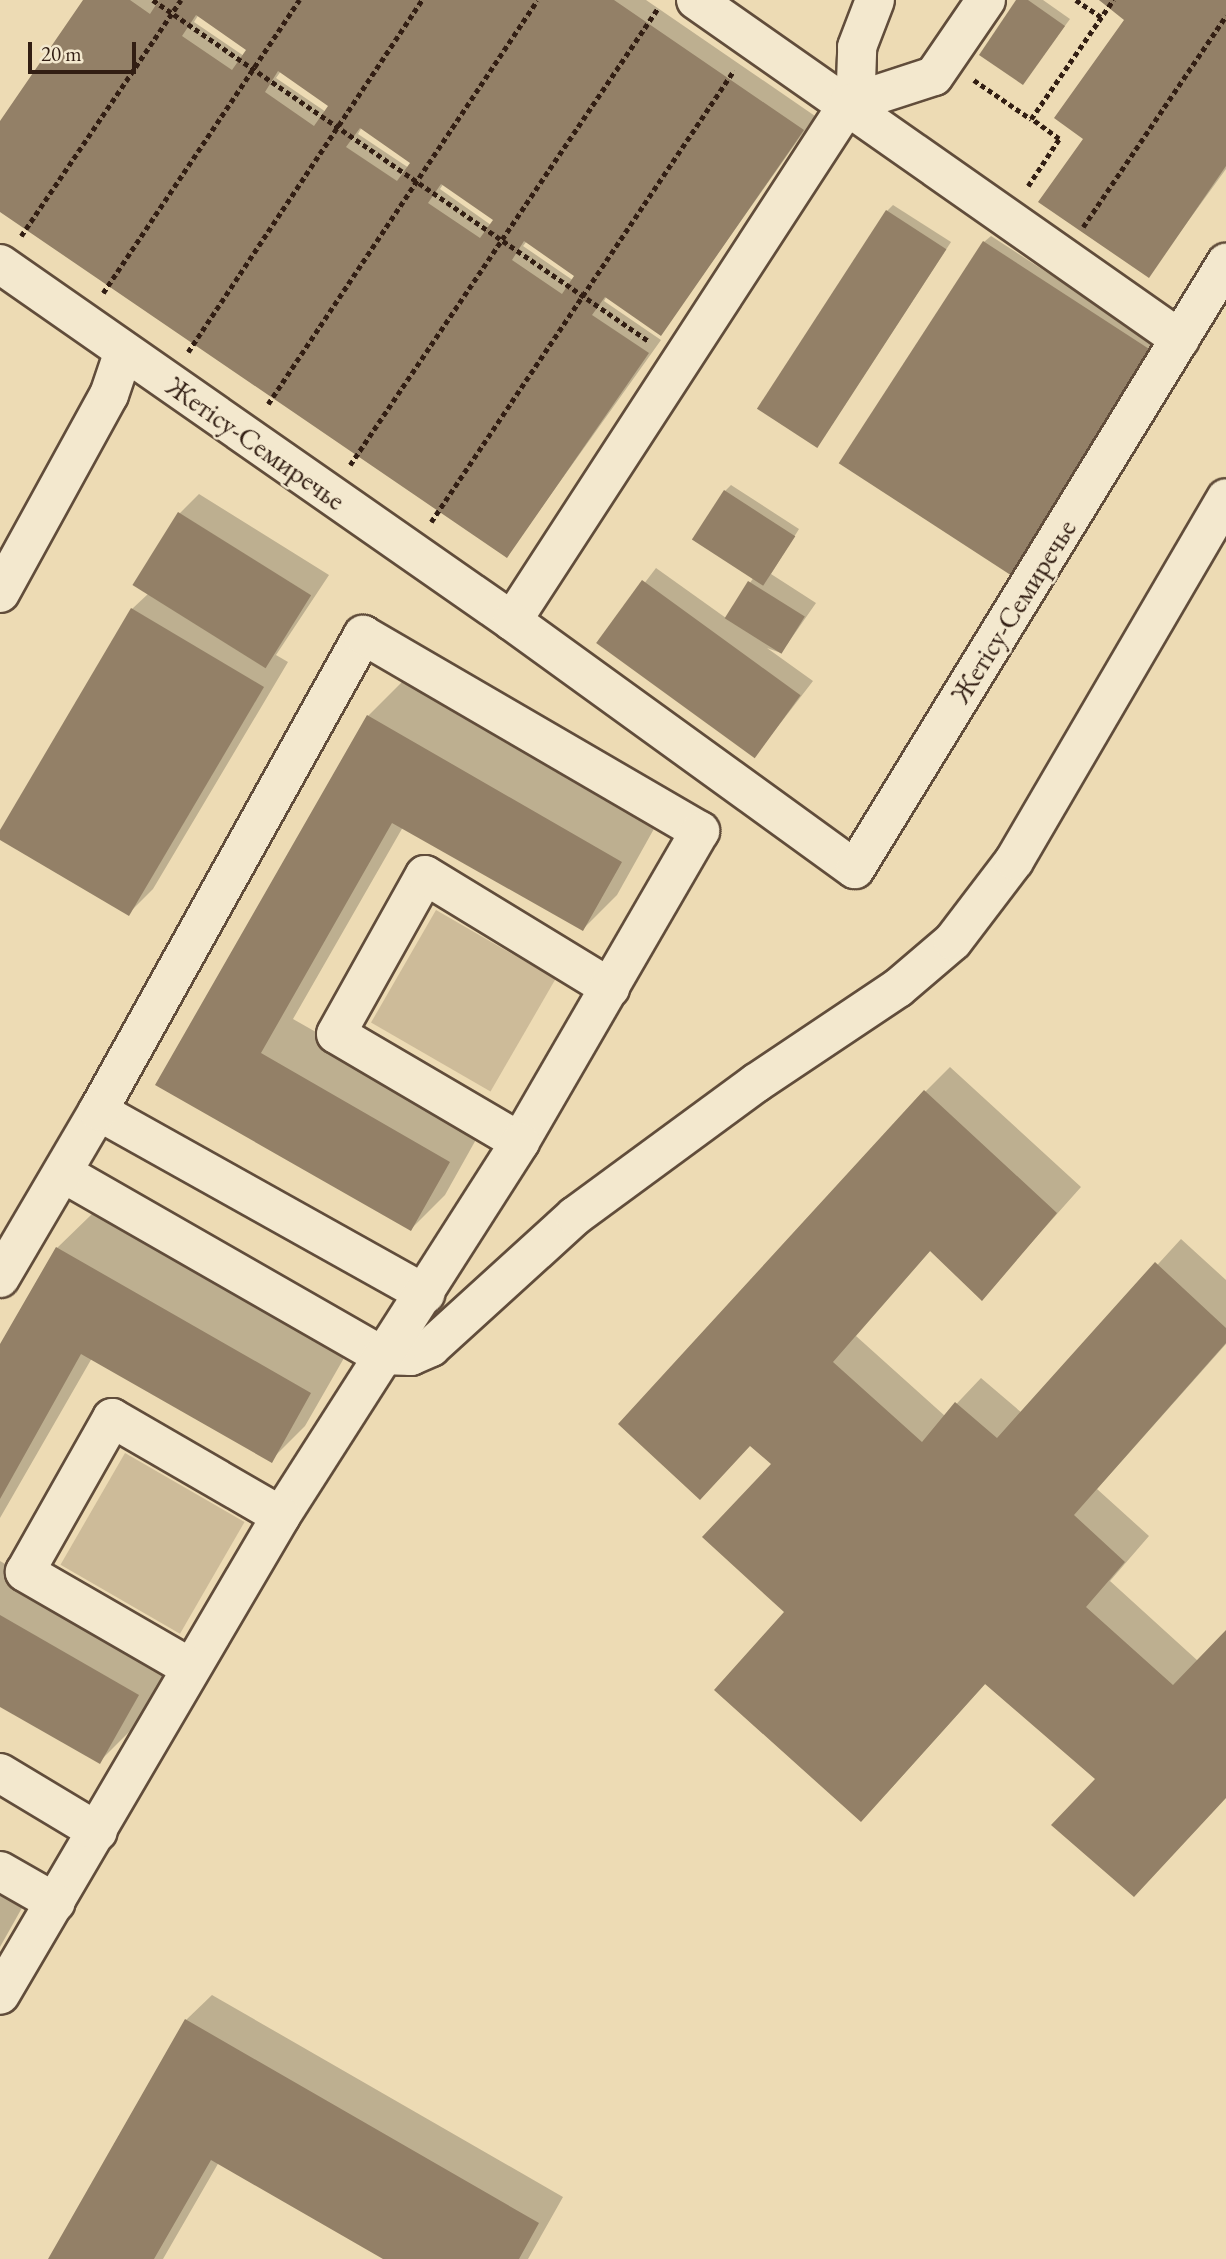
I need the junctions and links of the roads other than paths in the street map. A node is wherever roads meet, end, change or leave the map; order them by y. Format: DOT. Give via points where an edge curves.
graph roads {
  1 [pos="696,0"];
  2 [pos="875,0"];
  3 [pos="986,0"];
  4 [pos="848,104"];
  5 [pos="1226,263"];
  6 [pos="1,265"];
  7 [pos="1180,339"];
  8 [pos="124,351"];
  9 [pos="1226,498"];
  10 [pos="0,593"];
  11 [pos="512,621"];
  12 [pos="611,988"];
  13 [pos="98,1111"];
  14 [pos="520,1142"];
  15 [pos="63,1173"];
  16 [pos="0,1278"];
  17 [pos="425,1294"];
  18 [pos="381,1355"];
  19 [pos="281,1516"];
  20 [pos="191,1668"];
  21 [pos="0,1773"];
  22 [pos="98,1832"];
  23 [pos="0,1871"];
  24 [pos="56,1903"];
  25 [pos="0,1995"];
  1 -- 4 [label="lane"];
  2 -- 4 [label="lane" via="857,47 856,83"];
  3 -- 4 [label="lane" via="934,76"];
  4 -- 7 [label="lane"];
  4 -- 11 [label="lane"];
  5 -- 7 [label="lane"];
  6 -- 8 [label="lane, Жетісу-Семиречье"];
  7 -- 11 [label="lane, Жетісу-Семиречье" via="855,869"];
  8 -- 10 [label="lane" via="109,395"];
  8 -- 11 [label="lane, Жетісу-Семиречье"];
  9 -- 18 [label="lane" via="1014,861 953,941 898,988 756,1083 575,1216 431,1347 411,1356"];
  12 -- 13 [label="lane" via="700,831 363,635"];
  12 -- 14 [label="lane"];
  12 -- 14 [label="lane" via="425,875 336,1034"];
  13 -- 15 [label="lane"];
  13 -- 17 [label="lane"];
  14 -- 17 [label="lane"];
  15 -- 16 [label="lane"];
  15 -- 18 [label="lane"];
  17 -- 18 [label="lane"];
  18 -- 19 [label="lane"];
  19 -- 20 [label="lane"];
  19 -- 20 [label="lane" via="112,1418 24,1572"];
  20 -- 22 [label="lane"];
  21 -- 22 [label="lane"];
  22 -- 24 [label="lane"];
  23 -- 24 [label="lane"];
  24 -- 25 [label="lane"];
}
